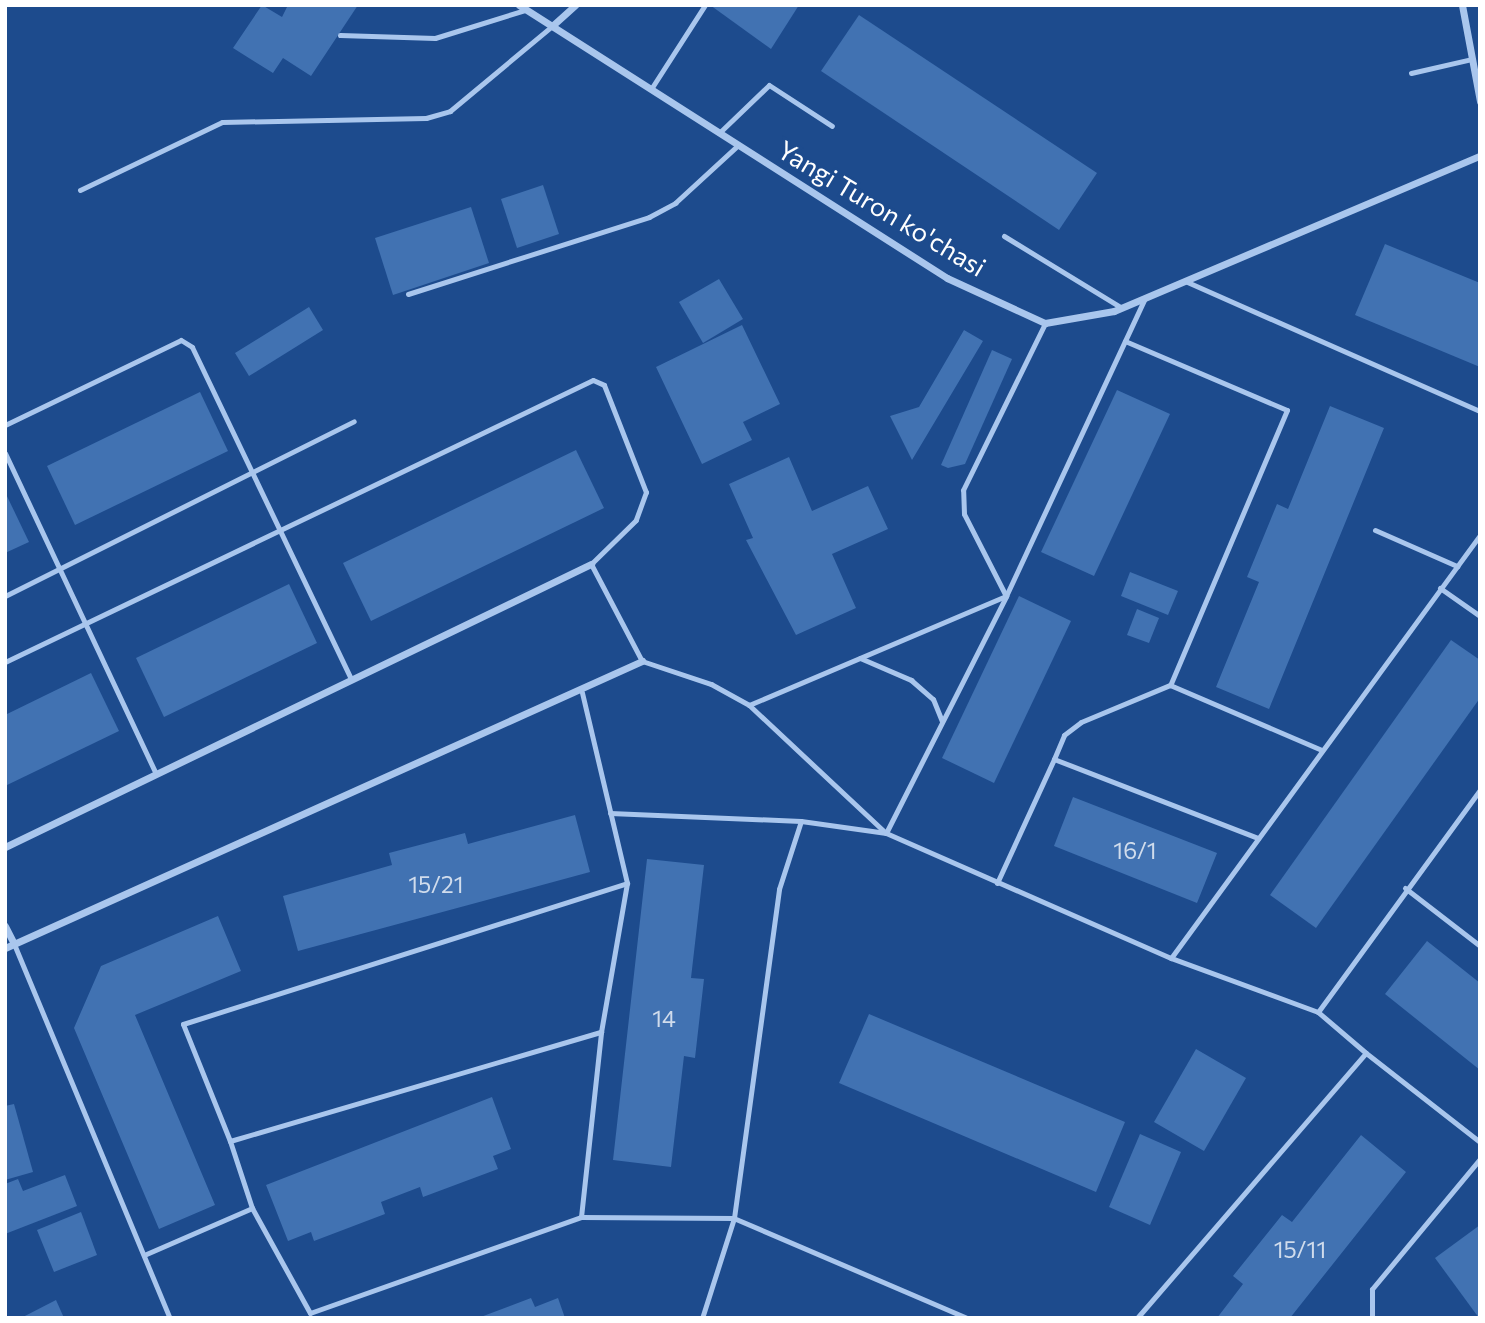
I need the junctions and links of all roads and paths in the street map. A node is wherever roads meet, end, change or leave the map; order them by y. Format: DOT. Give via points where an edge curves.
graph roads {
  1 [pos="575,5"];
  2 [pos="705,5"];
  3 [pos="1462,5"];
  4 [pos="522,7"];
  5 [pos="552,26"];
  6 [pos="340,35"];
  7 [pos="1472,59"];
  8 [pos="1411,73"];
  9 [pos="651,89"];
  10 [pos="1480,101"];
  11 [pos="832,126"];
  12 [pos="719,133"];
  13 [pos="738,145"];
  14 [pos="1480,156"];
  15 [pos="80,190"];
  16 [pos="1004,236"];
  17 [pos="1183,281"];
  18 [pos="408,295"];
  19 [pos="1145,298"];
  20 [pos="1122,308"];
  21 [pos="1045,323"];
  22 [pos="1125,341"];
  23 [pos="1480,411"];
  24 [pos="354,421"];
  25 [pos="5,425"];
  26 [pos="5,453"];
  27 [pos="254,471"];
  28 [pos="280,527"];
  29 [pos="1375,530"];
  30 [pos="1480,535"];
  31 [pos="591,564"];
  32 [pos="1457,566"];
  33 [pos="60,569"];
  34 [pos="1440,588"];
  35 [pos="5,596"];
  36 [pos="1006,596"];
  37 [pos="1480,616"];
  38 [pos="86,624"];
  39 [pos="860,658"];
  40 [pos="642,661"];
  41 [pos="5,662"];
  42 [pos="351,679"];
  43 [pos="1170,685"];
  44 [pos="582,692"];
  45 [pos="749,705"];
  46 [pos="943,721"];
  47 [pos="1322,750"];
  48 [pos="1054,758"];
  49 [pos="155,772"];
  50 [pos="1480,790"];
  51 [pos="610,813"];
  52 [pos="801,821"];
  53 [pos="886,833"];
  54 [pos="1258,838"];
  55 [pos="5,847"];
  56 [pos="627,883"];
  57 [pos="997,883"];
  58 [pos="1405,887"];
  59 [pos="5,926"];
  60 [pos="14,944"];
  61 [pos="1480,946"];
  62 [pos="5,948"];
  63 [pos="1171,958"];
  64 [pos="1318,1012"];
  65 [pos="601,1032"];
  66 [pos="1366,1053"];
  67 [pos="230,1141"];
  68 [pos="1480,1142"];
  69 [pos="1480,1159"];
  70 [pos="253,1208"];
  71 [pos="581,1217"];
  72 [pos="734,1218"];
  73 [pos="144,1255"];
  74 [pos="170,1318"];
  75 [pos="702,1318"];
  76 [pos="967,1318"];
  77 [pos="1137,1318"];
  78 [pos="1372,1318"];
  1 -- 5 [label="street"];
  2 -- 9 [label="lane"];
  3 -- 7 [label="street"];
  4 -- 5 [label="street, Yangi Turon ko'chasi"];
  4 -- 6 [label="lane" via="435,38"];
  5 -- 9 [label="street, Yangi Turon ko'chasi"];
  5 -- 15 [label="lane" via="450,111 426,118 222,122"];
  7 -- 8 [label="lane"];
  7 -- 10 [label="street"];
  9 -- 12 [label="street, Yangi Turon ko'chasi"];
  11 -- 12 [label="lane" via="769,85"];
  12 -- 13 [label="street, Yangi Turon ko'chasi"];
  13 -- 18 [label="lane" via="675,202 649,217"];
  13 -- 21 [label="street, Yangi Turon ko'chasi" via="947,278"];
  14 -- 17 [label="street"];
  16 -- 20 [label="lane"];
  17 -- 19 [label="street"];
  17 -- 23 [label="lane"];
  19 -- 20 [label="street"];
  19 -- 22 [label="lane"];
  20 -- 21 [label="street"];
  21 -- 36 [label="lane" via="963,490 964,513"];
  22 -- 36 [label="lane"];
  22 -- 43 [label="lane" via="1287,410"];
  24 -- 27 [label="lane"];
  25 -- 27 [label="lane" via="181,340 192,347"];
  26 -- 33 [label="lane"];
  27 -- 28 [label="lane"];
  27 -- 33 [label="lane"];
  28 -- 31 [label="lane" via="593,380 604,384 646,492 636,520"];
  28 -- 38 [label="lane"];
  28 -- 42 [label="lane"];
  29 -- 32 [label="lane"];
  30 -- 32 [label="lane"];
  31 -- 40 [label="lane"];
  31 -- 42 [label="street"];
  32 -- 34 [label="lane"];
  33 -- 35 [label="lane"];
  33 -- 38 [label="lane"];
  34 -- 37 [label="lane"];
  34 -- 47 [label="lane"];
  36 -- 39 [label="lane"];
  36 -- 46 [label="lane"];
  38 -- 41 [label="lane"];
  38 -- 49 [label="lane"];
  39 -- 45 [label="lane"];
  39 -- 46 [label="lane" via="911,680 933,699"];
  40 -- 44 [label="street"];
  40 -- 45 [label="lane" via="711,684"];
  42 -- 49 [label="street"];
  43 -- 47 [label="lane"];
  43 -- 48 [label="lane" via="1080,722 1064,735"];
  44 -- 51 [label="lane"];
  44 -- 60 [label="street"];
  45 -- 53 [label="lane"];
  46 -- 53 [label="lane"];
  47 -- 54 [label="lane"];
  48 -- 54 [label="lane"];
  48 -- 57 [label="lane"];
  49 -- 55 [label="street"];
  50 -- 58 [label="lane"];
  51 -- 52 [label="lane"];
  51 -- 56 [label="lane"];
  52 -- 53 [label="lane"];
  52 -- 72 [label="lane" via="779,889"];
  53 -- 57 [label="lane"];
  54 -- 63 [label="lane"];
  56 -- 65 [label="lane"];
  56 -- 67 [label="lane" via="183,1024"];
  57 -- 63 [label="lane"];
  58 -- 61 [label="lane"];
  58 -- 64 [label="lane"];
  59 -- 60 [label="street"];
  60 -- 62 [label="street"];
  60 -- 73 [label="lane"];
  63 -- 64 [label="lane"];
  64 -- 66 [label="lane"];
  65 -- 67 [label="lane"];
  65 -- 71 [label="lane"];
  66 -- 68 [label="lane"];
  66 -- 77 [label="lane"];
  67 -- 70 [label="lane"];
  69 -- 78 [label="lane" via="1372,1289"];
  70 -- 71 [label="lane" via="310,1313"];
  70 -- 73 [label="lane"];
  71 -- 72 [label="lane"];
  72 -- 75 [label="lane"];
  72 -- 76 [label="lane"];
  73 -- 74 [label="lane"];
}
